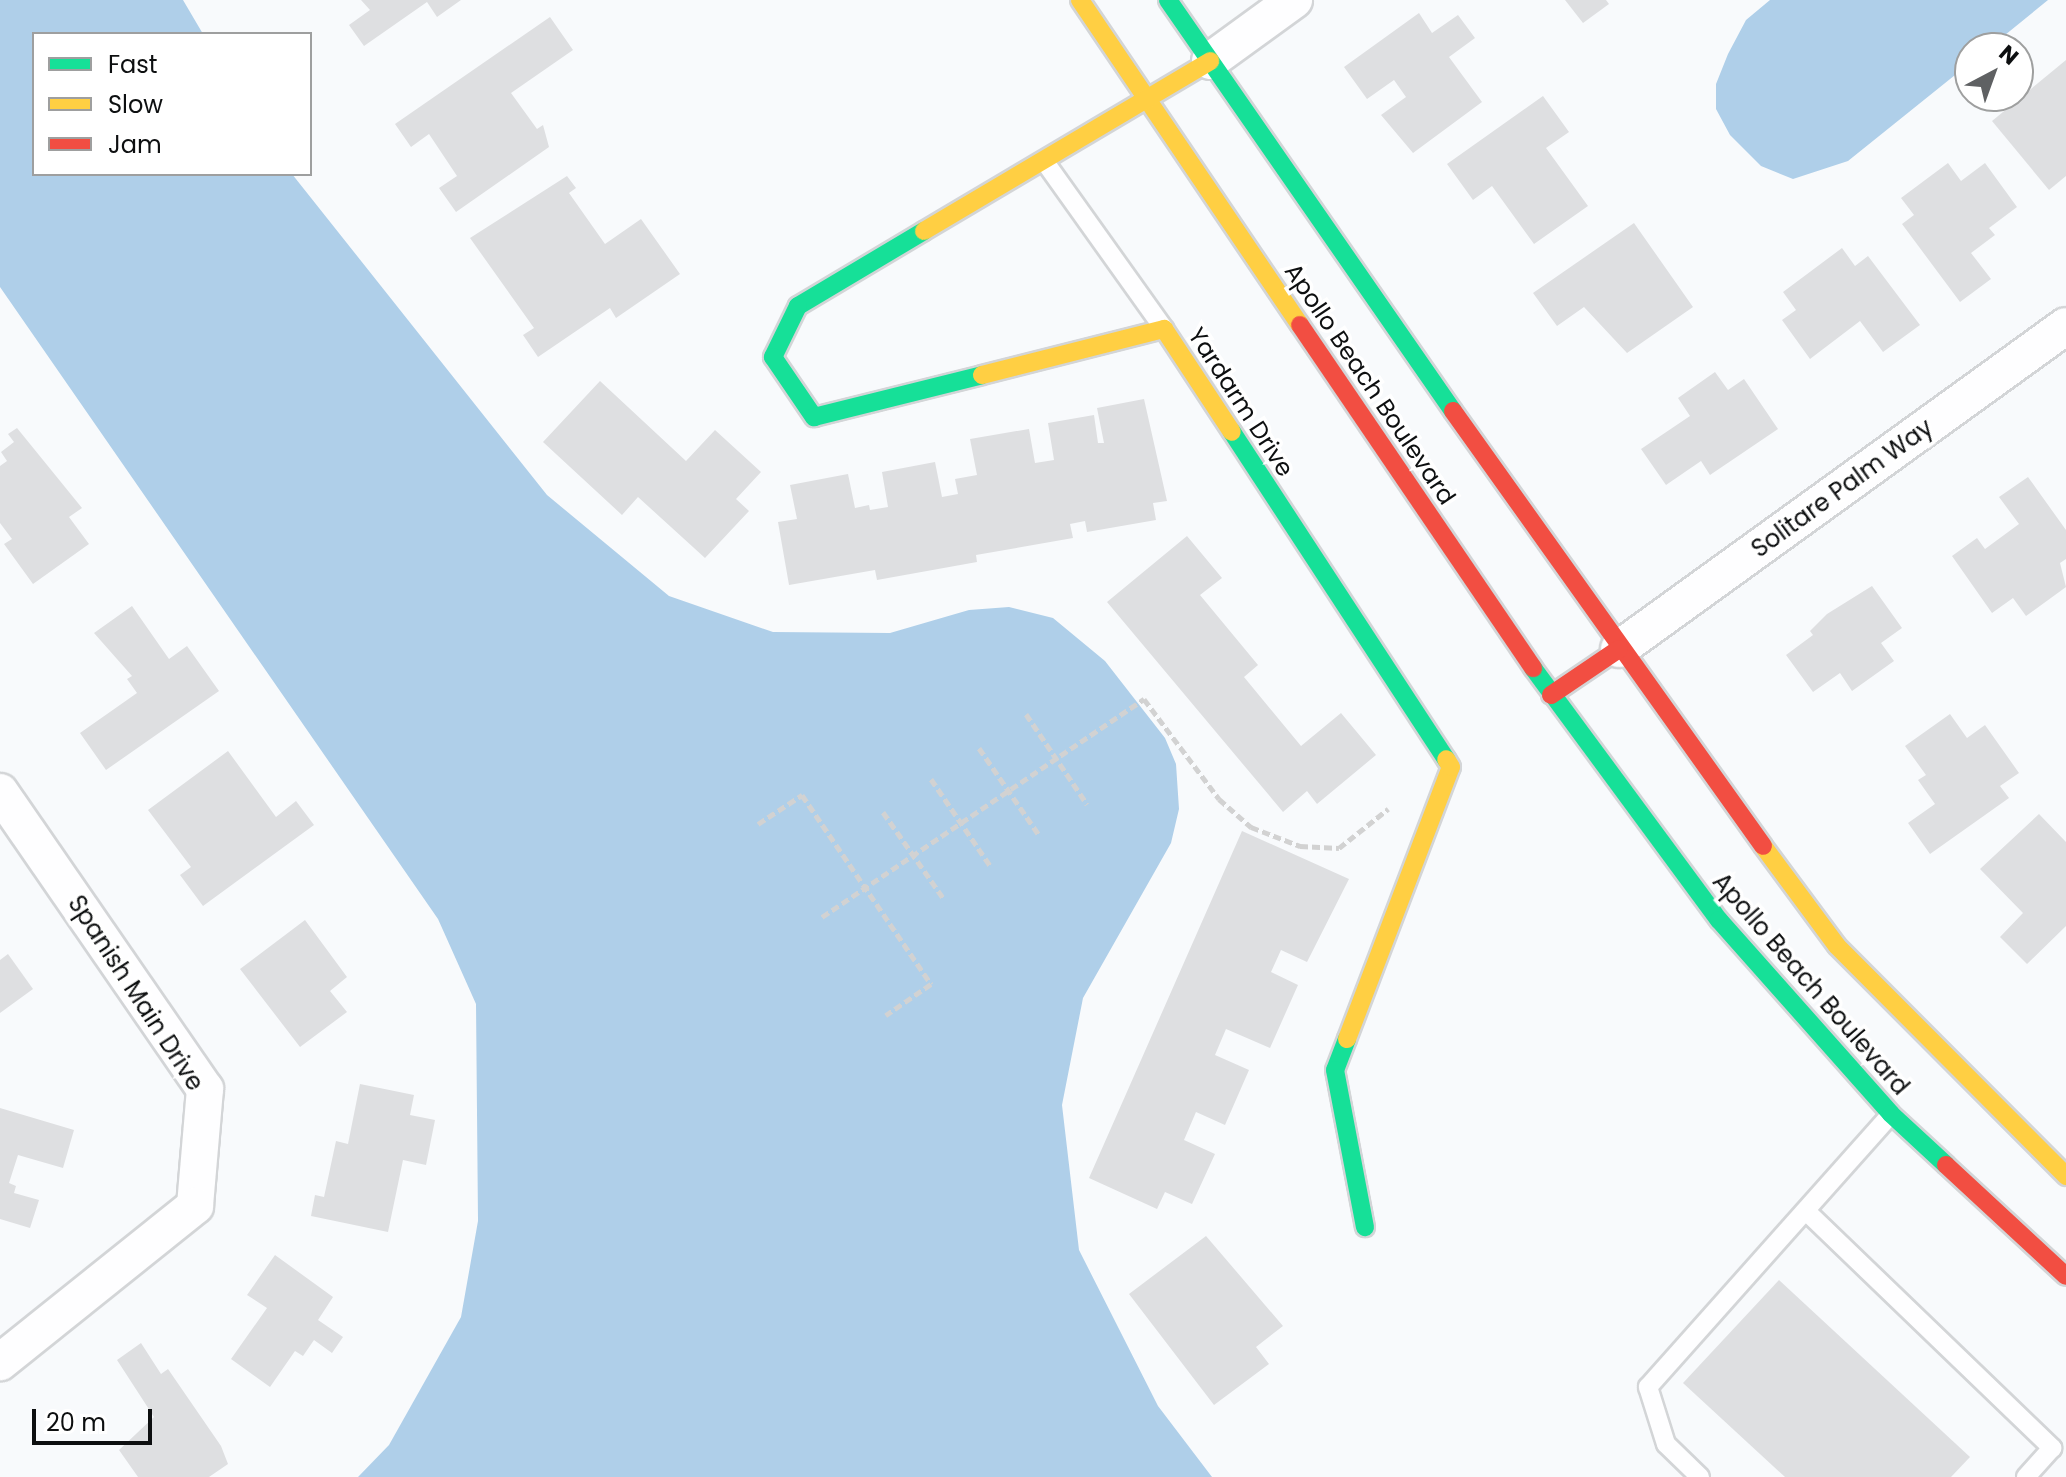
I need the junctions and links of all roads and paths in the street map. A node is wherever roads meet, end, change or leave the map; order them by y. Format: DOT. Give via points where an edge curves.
graph roads {
  1 [pos="1080,0"];
  2 [pos="1168,0"];
  3 [pos="1294,0"];
  4 [pos="1210,61"];
  5 [pos="1149,101"];
  6 [pos="1045,162"];
  7 [pos="2066,326"];
  8 [pos="1164,329"];
  9 [pos="1619,649"];
  10 [pos="1551,695"];
  11 [pos="1026,714"];
  12 [pos="979,748"];
  13 [pos="1056,758"];
  14 [pos="1446,778"];
  15 [pos="931,779"];
  16 [pos="1008,791"];
  17 [pos="0,792"];
  18 [pos="1087,804"];
  19 [pos="883,812"];
  20 [pos="961,823"];
  21 [pos="758,824"];
  22 [pos="1039,835"];
  23 [pos="913,856"];
  24 [pos="991,867"];
  25 [pos="865,888"];
  26 [pos="944,899"];
  27 [pos="822,917"];
  28 [pos="886,1015"];
  29 [pos="1891,1114"];
  30 [pos="2066,1176"];
  31 [pos="1806,1211"];
  32 [pos="1365,1227"];
  33 [pos="2066,1276"];
  34 [pos="0,1362"];
  35 [pos="1700,1477"];
  36 [pos="2026,1477"];
  1 -- 5 [label="main road, Apollo Beach Boulevard"];
  2 -- 4 [label="main road, Apollo Beach Boulevard"];
  3 -- 4 [label="street"];
  4 -- 5 [label="main road"];
  4 -- 9 [label="main road, Apollo Beach Boulevard"];
  5 -- 6 [label="main road, Yardarm Drive"];
  5 -- 10 [label="main road, Apollo Beach Boulevard"];
  6 -- 8 [label="lane"];
  6 -- 8 [label="main road, Yardarm Drive" via="798,306 773,357 814,417"];
  7 -- 9 [label="street, Solitare Palm Way"];
  8 -- 14 [label="main road, Yardarm Drive" via="1451,767"];
  9 -- 10 [label="main road"];
  9 -- 30 [label="main road, Apollo Beach Boulevard" via="1837,946"];
  10 -- 29 [label="main road, Apollo Beach Boulevard" via="1719,920"];
  11 -- 13 [label="path"];
  12 -- 16 [label="path"];
  13 -- 14 [label="path" via="1144,699 1219,799 1251,827 1300,846 1339,848 1423,783"];
  13 -- 16 [label="path"];
  13 -- 18 [label="path"];
  14 -- 32 [label="main road" via="1335,1070"];
  15 -- 20 [label="path"];
  16 -- 20 [label="path"];
  16 -- 22 [label="path"];
  17 -- 34 [label="street, Spanish Main Drive" via="205,1089 195,1206"];
  19 -- 23 [label="path"];
  20 -- 23 [label="path"];
  20 -- 24 [label="path"];
  21 -- 25 [label="path" via="802,795"];
  23 -- 25 [label="path"];
  23 -- 26 [label="path"];
  25 -- 27 [label="path"];
  25 -- 28 [label="path" via="931,984"];
  29 -- 31 [label="lane"];
  29 -- 33 [label="main road, Apollo Beach Boulevard"];
  31 -- 35 [label="lane" via="1648,1387 1666,1444"];
  31 -- 36 [label="lane" via="2052,1448"];
}
